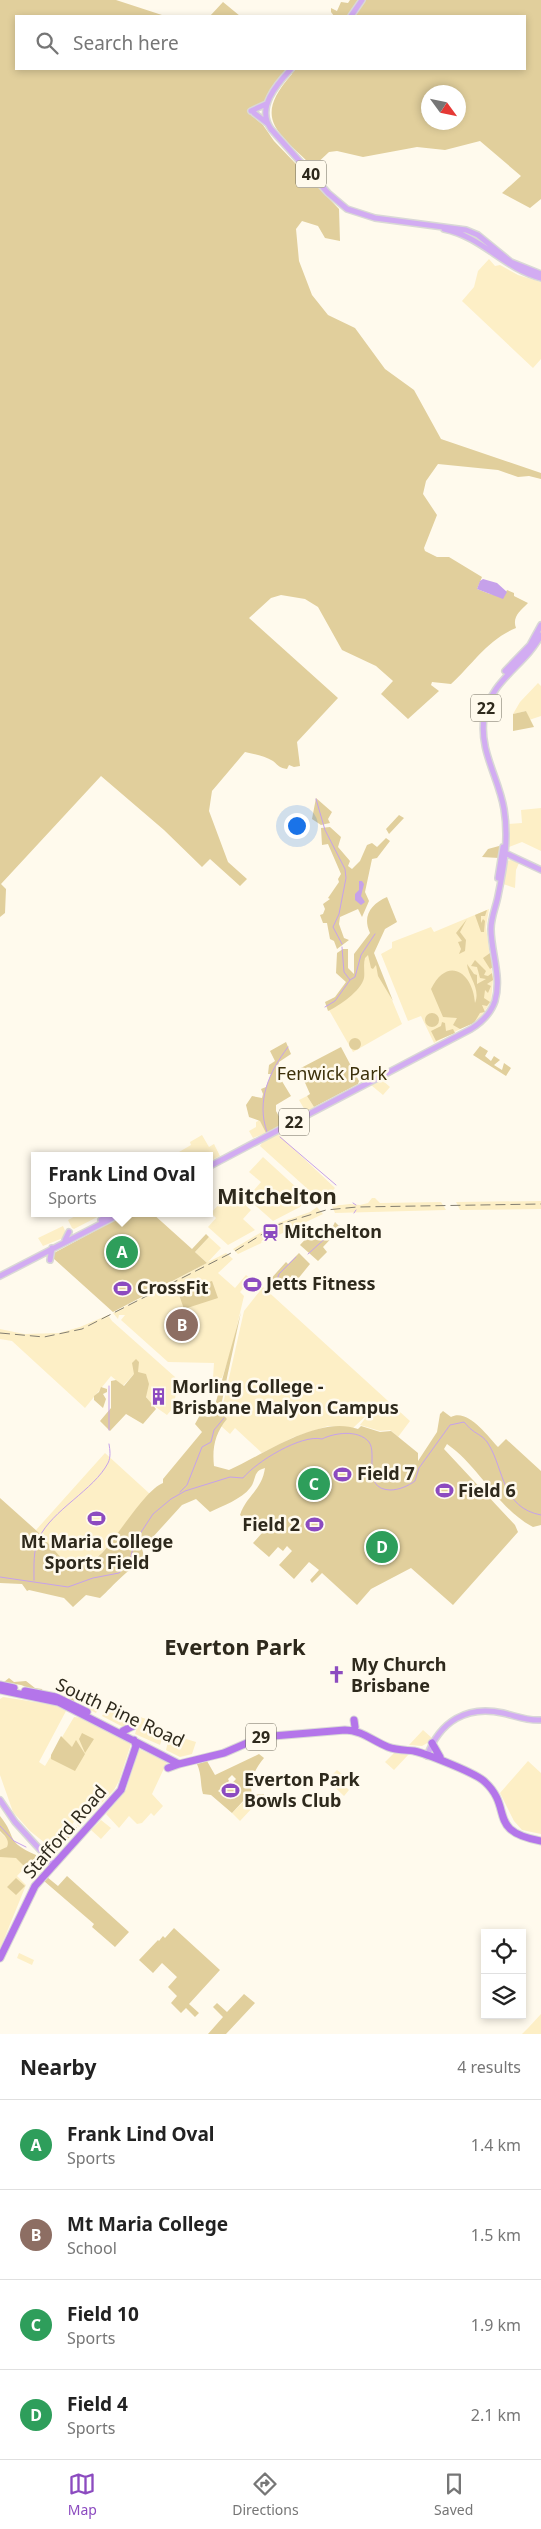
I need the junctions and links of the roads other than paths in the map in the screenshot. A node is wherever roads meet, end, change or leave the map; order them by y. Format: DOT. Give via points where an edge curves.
graph roads {
  1 [pos="362,0"];
  2 [pos="352,15"];
  3 [pos="290,70"];
  4 [pos="266,104"];
  5 [pos="268,124"];
  6 [pos="541,276"];
  7 [pos="541,625"];
  8 [pos="541,635"];
  9 [pos="504,853"];
  10 [pos="541,870"];
  11 [pos="213,1164"];
  12 [pos="107,1217"];
  13 [pos="114,1217"];
  14 [pos="69,1232"];
  15 [pos="63,1242"];
  16 [pos="52,1248"];
  17 [pos="50,1260"];
  18 [pos="0,1276"];
  19 [pos="0,1685"];
  20 [pos="0,1690"];
  21 [pos="35,1695"];
  22 [pos="82,1714"];
  23 [pos="70,1715"];
  24 [pos="541,1720"];
  25 [pos="133,1726"];
  26 [pos="123,1731"];
  27 [pos="133,1739"];
  28 [pos="432,1743"];
  29 [pos="428,1754"];
  30 [pos="440,1757"];
  31 [pos="179,1764"];
  32 [pos="168,1768"];
  33 [pos="0,1800"];
  34 [pos="0,1806"];
  35 [pos="541,1837"];
  36 [pos="541,1841"];
  37 [pos="52,1865"];
  38 [pos="0,1952"];
  39 [pos="0,1958"];
  1 -- 2 [label="main road"];
  3 -- 4 [label="main road"];
  4 -- 5 [label="main road"];
  4 -- 5 [label="main road" via="252,112"];
  5 -- 6 [label="main road, 40" via="328,193 347,209 364,216 456,227 472,233 511,262"];
  7 -- 9 [label="main road, 22" via="530,645 493,686 481,718 482,750 501,812"];
  8 -- 9 [label="main road, 22" via="497,686 484,716 484,747 504,808"];
  9 -- 10 [label="main road"];
  9 -- 11 [label="main road, 22" via="491,930 497,993 484,1019 467,1031"];
  12 -- 15 [label="main road"];
  13 -- 15 [label="main road"];
  14 -- 15 [label="main road"];
  15 -- 16 [label="main road"];
  16 -- 17 [label="main road"];
  16 -- 18 [label="main road"];
  19 -- 21 [label="highway, South Pine Road"];
  20 -- 21 [label="highway, South Pine Road"];
  21 -- 22 [label="highway, South Pine Road"];
  21 -- 26 [label="highway, South Pine Road" via="48,1693"];
  22 -- 23 [label="highway"];
  22 -- 27 [label="highway, South Pine Road"];
  24 -- 28 [label="main road" via="470,1711 449,1724"];
  25 -- 26 [label="highway"];
  26 -- 27 [label="highway, South Pine Road"];
  27 -- 29 [label="highway, South Pine Road / 29" via="183,1760 260,1734 355,1723 395,1746"];
  27 -- 31 [label="highway, South Pine Road"];
  27 -- 37 [label="highway, Stafford Road" via="125,1779 117,1795"];
  28 -- 29 [label="main road"];
  28 -- 30 [label="highway"];
  29 -- 30 [label="highway"];
  29 -- 31 [label="highway, South Pine Road / 29" via="389,1747 359,1732 345,1730 261,1736 224,1753"];
  29 -- 36 [label="highway" via="483,1780 492,1790 511,1831 521,1837"];
  30 -- 35 [label="highway" via="485,1778 494,1788 514,1829"];
  31 -- 32 [label="highway"];
  33 -- 37 [label="main road"];
  34 -- 37 [label="main road" via="8,1819"];
  37 -- 38 [label="highway, Stafford Road" via="28,1892"];
  37 -- 39 [label="highway, Stafford Road" via="31,1892"];
}
